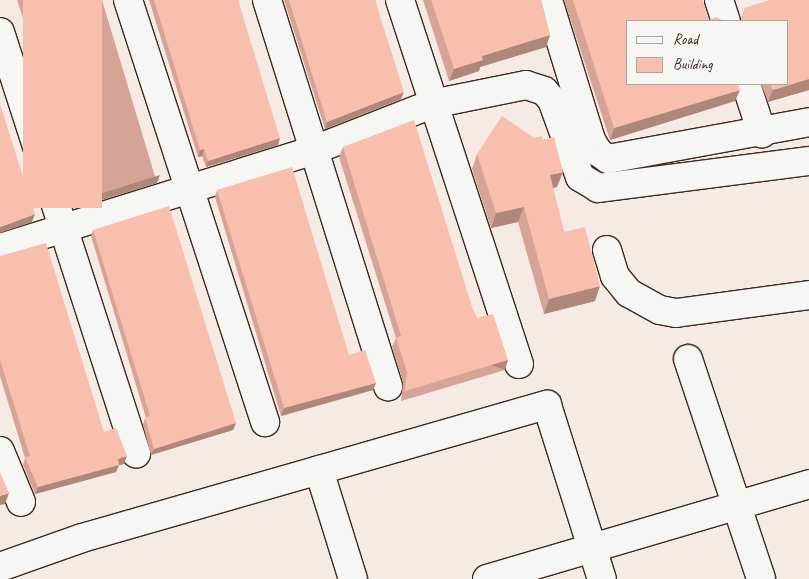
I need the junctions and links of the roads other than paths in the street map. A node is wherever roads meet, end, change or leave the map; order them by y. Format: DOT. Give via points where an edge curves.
graph roads {
  1 [pos="128,0"];
  2 [pos="267,0"];
  3 [pos="400,0"];
  4 [pos="548,0"];
  5 [pos="719,0"];
  6 [pos="726,20"];
  7 [pos="0,32"];
  8 [pos="746,85"];
  9 [pos="432,104"];
  10 [pos="809,122"];
  11 [pos="762,133"];
  12 [pos="314,150"];
  13 [pos="809,161"];
  14 [pos="188,190"];
  15 [pos="62,229"];
  16 [pos="0,248"];
  17 [pos="607,250"];
  18 [pos="809,295"];
  19 [pos="688,359"];
  20 [pos="519,364"];
  21 [pos="388,386"];
  22 [pos="265,422"];
  23 [pos="0,451"];
  24 [pos="136,454"];
  25 [pos="319,470"];
  26 [pos="809,484"];
  27 [pos="21,502"];
  28 [pos="736,505"];
  29 [pos="590,548"];
  30 [pos="0,567"];
  31 [pos="760,578"];
  32 [pos="353,579"];
  33 [pos="487,579"];
  34 [pos="602,579"];
  1 -- 14 [label="street"];
  2 -- 12 [label="street"];
  3 -- 9 [label="street"];
  4 -- 11 [label="street" via="591,140 598,152 608,159"];
  5 -- 6 [label="street"];
  7 -- 15 [label="street"];
  8 -- 11 [label="street"];
  9 -- 12 [label="street"];
  9 -- 13 [label="street" via="526,85 544,91 552,100 580,177 598,188"];
  9 -- 20 [label="street"];
  10 -- 11 [label="street"];
  12 -- 14 [label="street"];
  12 -- 21 [label="street"];
  14 -- 15 [label="street"];
  14 -- 22 [label="street"];
  15 -- 16 [label="street"];
  15 -- 24 [label="street"];
  17 -- 18 [label="street" via="615,276 629,292 668,312"];
  19 -- 28 [label="street"];
  23 -- 27 [label="street"];
  25 -- 29 [label="street" via="546,405"];
  25 -- 30 [label="street" via="82,538"];
  25 -- 32 [label="street"];
  26 -- 28 [label="street"];
  28 -- 29 [label="street"];
  28 -- 31 [label="street"];
  29 -- 33 [label="street"];
  29 -- 34 [label="street"];
}
